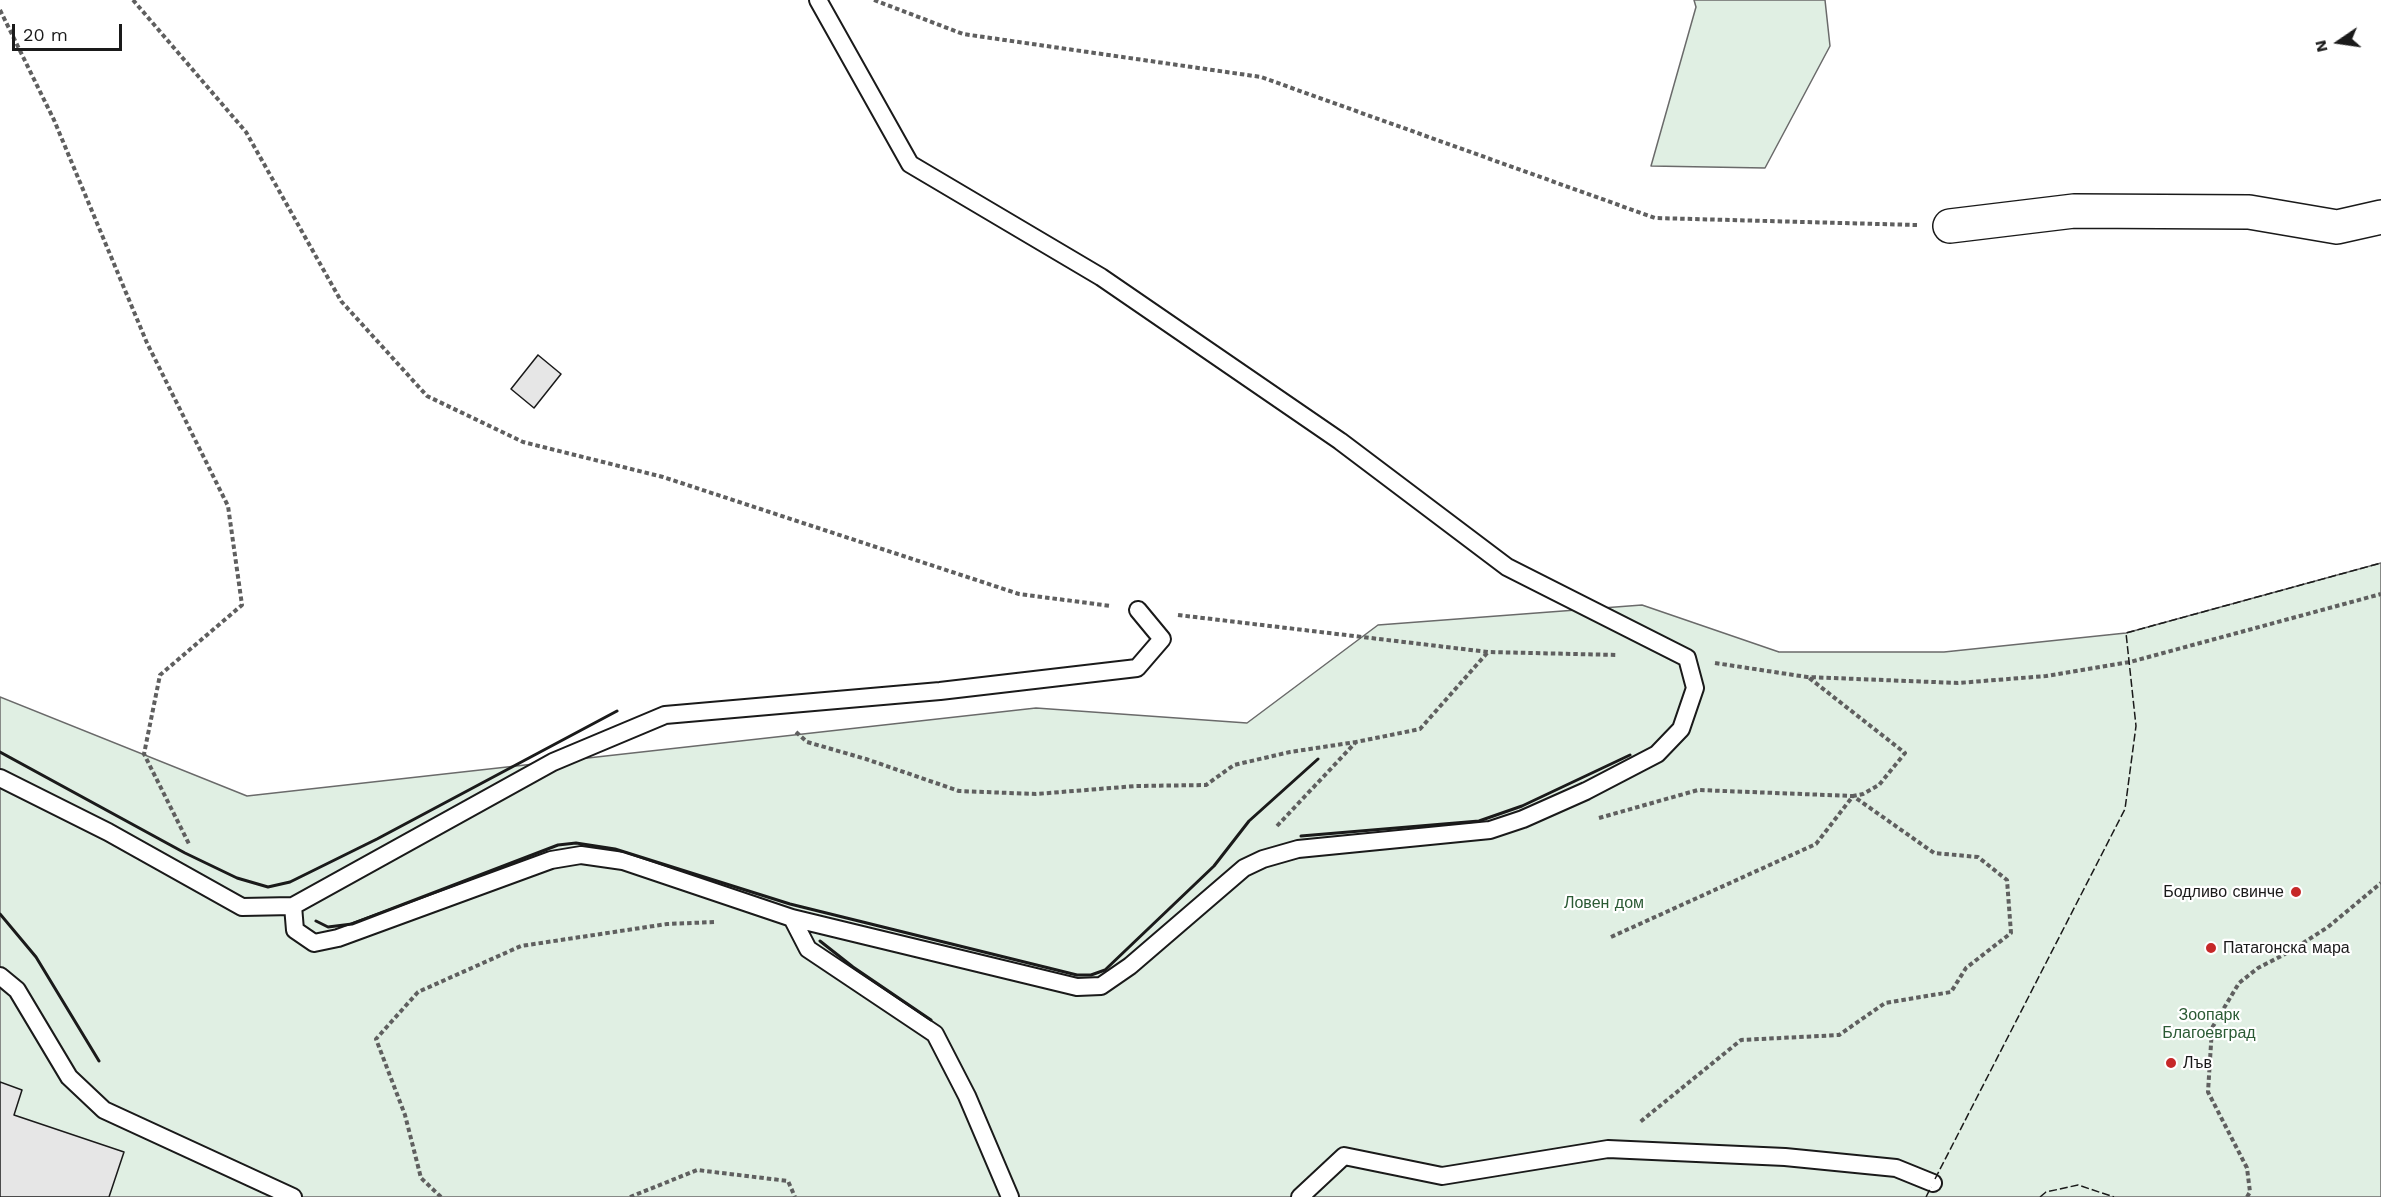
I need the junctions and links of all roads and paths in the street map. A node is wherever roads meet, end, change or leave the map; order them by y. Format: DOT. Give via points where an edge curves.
graph roads {
  1 [pos="133,0"];
  2 [pos="818,0"];
  3 [pos="874,0"];
  4 [pos="0,10"];
  5 [pos="2381,218"];
  6 [pos="1950,226"];
  7 [pos="2381,594"];
  8 [pos="1138,610"];
  9 [pos="1488,652"];
  10 [pos="1623,655"];
  11 [pos="1687,658"];
  12 [pos="1808,677"];
  13 [pos="807,742"];
  14 [pos="1356,742"];
  15 [pos="0,778"];
  16 [pos="1853,796"];
  17 [pos="1589,820"];
  18 [pos="1263,859"];
  19 [pos="2381,883"];
  20 [pos="213,891"];
  21 [pos="293,906"];
  22 [pos="792,918"];
  23 [pos="724,921"];
  24 [pos="1611,937"];
  25 [pos="0,976"];
  26 [pos="1608,1149"];
  27 [pos="1933,1183"];
  28 [pos="293,1197"];
  29 [pos="441,1197"];
  30 [pos="630,1197"];
  31 [pos="795,1197"];
  32 [pos="1010,1197"];
  33 [pos="1300,1197"];
  34 [pos="2247,1197"];
  1 -- 8 [label="path" via="246,132 341,301 427,396 523,442 663,477 1019,594"];
  2 -- 11 [label="lane" via="910,164 1111,283 1340,441 1508,567"];
  3 -- 6 [label="path" via="963,34 1261,77 1654,218"];
  4 -- 20 [label="path" via="54,120 147,344 228,506 242,605 160,675 144,754"];
  5 -- 6 [label="street" via="2337,227 2249,212 2074,211"];
  7 -- 12 [label="path" via="2130,662 2046,676 1958,683"];
  8 -- 9 [label="path"];
  8 -- 21 [label="lane" via="1162,639 1137,668 940,692 665,716 553,762"];
  9 -- 10 [label="path"];
  9 -- 14 [label="path" via="1420,729"];
  11 -- 12 [label="path"];
  11 -- 18 [label="lane" via="1695,688 1681,729 1657,754 1586,792 1490,830 1298,849"];
  12 -- 16 [label="path" via="1905,753 1880,785"];
  13 -- 14 [label="path" via="959,791 1036,794 1206,785 1234,765"];
  14 -- 18 [label="path" via="1268,836"];
  15 -- 20 [label="lane"];
  16 -- 17 [label="path" via="1698,789"];
  16 -- 24 [label="path" via="1816,844"];
  16 -- 26 [label="path" via="1934,854 1978,857 2007,880 2011,933 1966,968 1951,992 1885,1003 1839,1035 1741,1040"];
  18 -- 22 [label="lane" via="1244,868 1130,966 1101,986 1077,987"];
  19 -- 34 [label="path" via="2328,927 2239,983 2212,1028 2208,1092 2247,1167"];
  20 -- 21 [label="lane" via="242,907"];
  21 -- 22 [label="lane" via="294,930 314,943 338,938 551,860 581,855 622,861"];
  22 -- 32 [label="lane" via="808,949 935,1035 967,1096"];
  23 -- 29 [label="path" via="667,924 521,946 418,992 376,1039 405,1115 421,1178"];
  25 -- 28 [label="lane" via="17,990 69,1077 104,1110"];
  26 -- 27 [label="lane" via="1785,1157 1896,1168"];
  26 -- 33 [label="lane" via="1442,1176 1344,1156"];
  30 -- 31 [label="path" via="697,1170 788,1181"];
}
